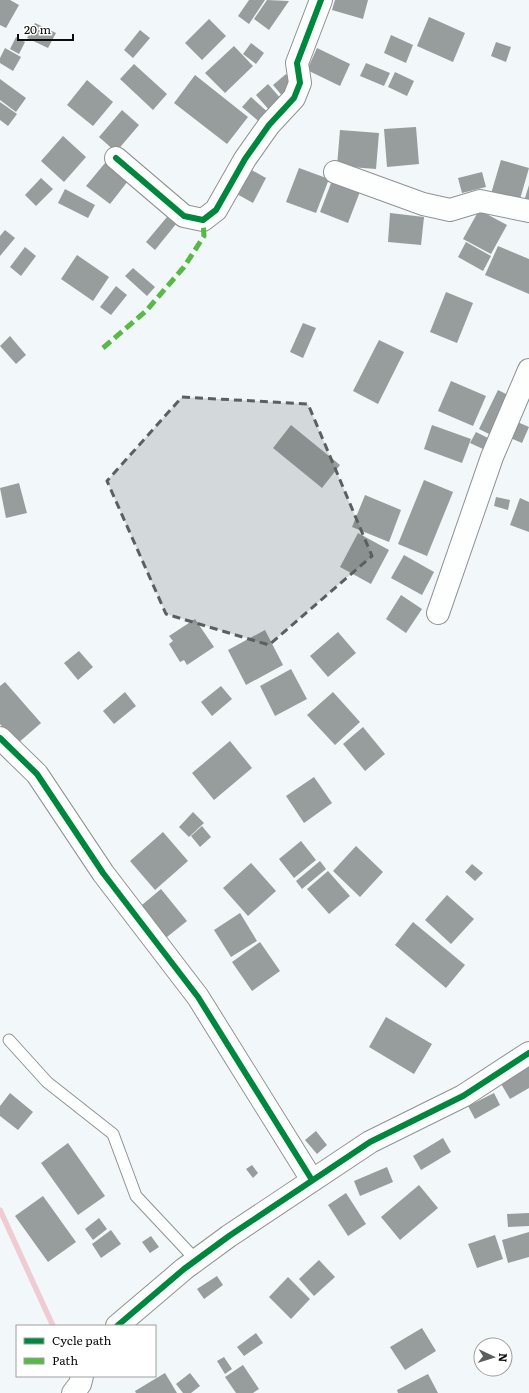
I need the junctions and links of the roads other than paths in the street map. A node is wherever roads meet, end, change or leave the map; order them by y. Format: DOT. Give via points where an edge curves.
graph roads {
  1 [pos="321,0"];
  2 [pos="116,158"];
  3 [pos="335,172"];
  4 [pos="529,211"];
  5 [pos="529,370"];
  6 [pos="438,613"];
  7 [pos="0,738"];
  8 [pos="9,1040"];
  9 [pos="529,1053"];
  10 [pos="312,1180"];
  11 [pos="196,1260"];
  12 [pos="117,1325"];
  13 [pos="82,1377"];
  14 [pos="73,1393"];
  1 -- 2 [label="street" via="297,63 300,82 294,98 269,125 245,159 216,210 203,220 184,216"];
  3 -- 4 [label="street" via="423,204 450,210 480,201"];
  5 -- 6 [label="street" via="492,457"];
  7 -- 10 [label="street" via="37,774 103,873 198,997"];
  8 -- 11 [label="lane" via="47,1082 113,1134 136,1196"];
  9 -- 10 [label="street" via="463,1096 370,1142"];
  10 -- 11 [label="street"];
  11 -- 12 [label="street"];
  13 -- 14 [label="street"];
}
